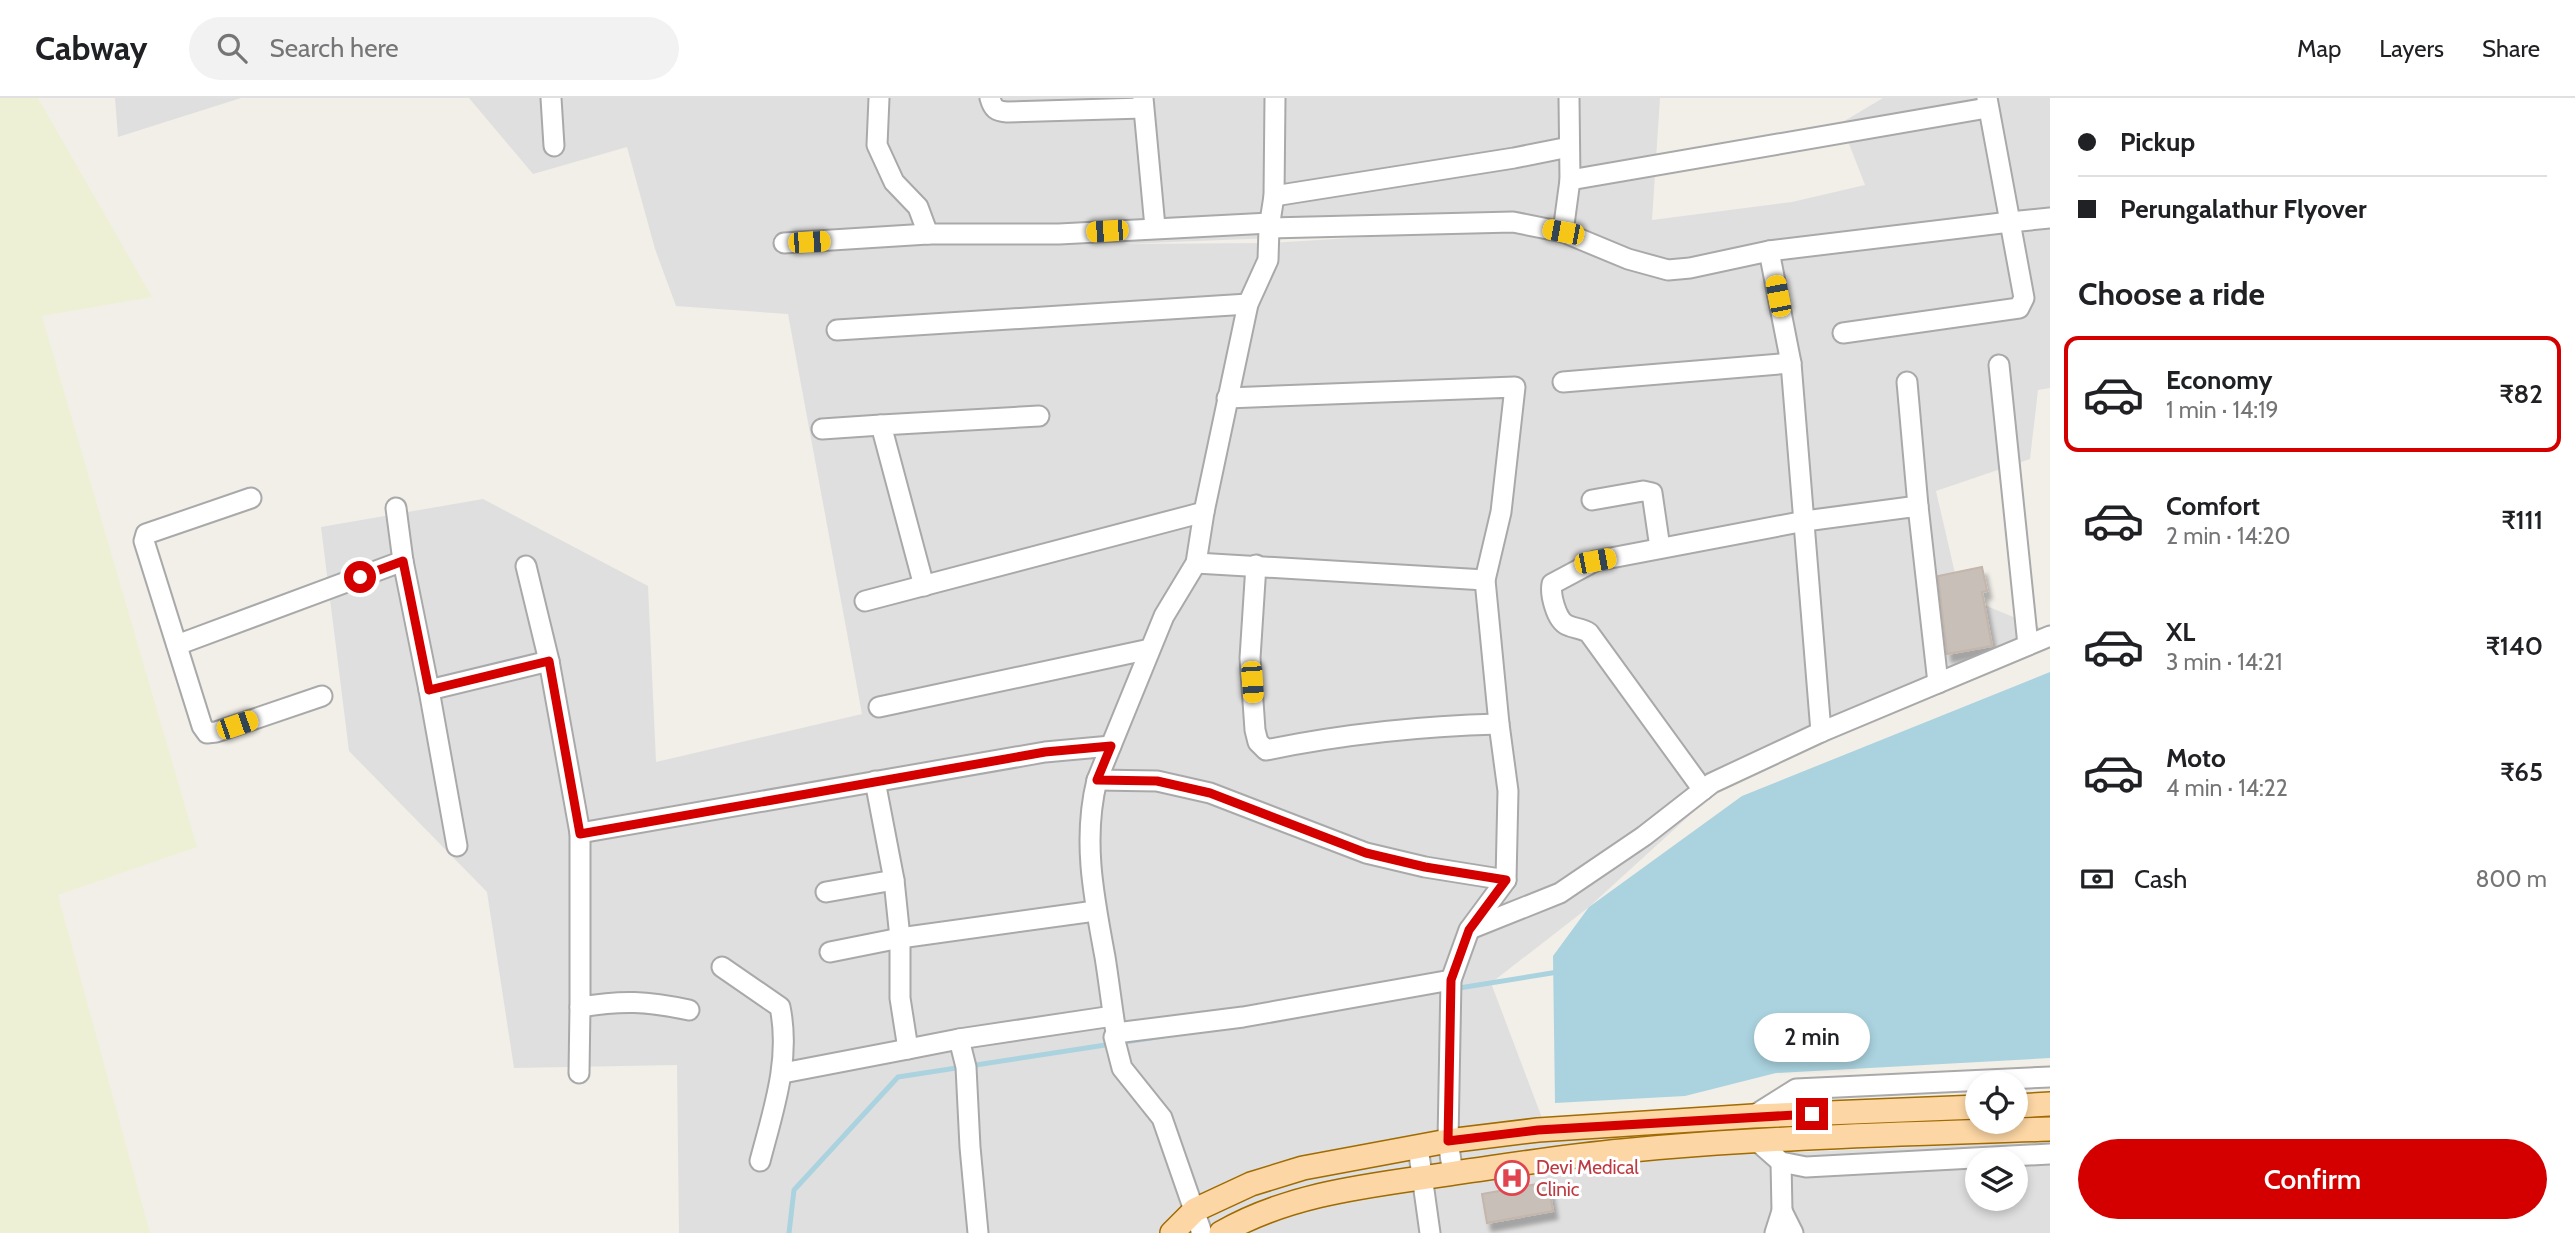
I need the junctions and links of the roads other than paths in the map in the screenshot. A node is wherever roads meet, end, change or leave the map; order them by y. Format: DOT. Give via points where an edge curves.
graph roads {
  1 [pos="551,98"];
  2 [pos="879,98"];
  3 [pos="990,98"];
  4 [pos="1275,98"];
  5 [pos="1569,98"];
  6 [pos="1143,103"];
  7 [pos="1987,103"];
  8 [pos="554,146"];
  9 [pos="1569,147"];
  10 [pos="1570,180"];
  11 [pos="1274,196"];
  12 [pos="2050,218"];
  13 [pos="2010,222"];
  14 [pos="1269,225"];
  15 [pos="1155,227"];
  16 [pos="1563,232"];
  17 [pos="928,234"];
  18 [pos="784,243"];
  19 [pos="1769,251"];
  20 [pos="1248,304"];
  21 [pos="837,330"];
  22 [pos="1843,333"];
  23 [pos="1791,363"];
  24 [pos="1998,365"];
  25 [pos="1907,382"];
  26 [pos="1563,383"];
  27 [pos="1227,398"];
  28 [pos="1039,416"];
  29 [pos="880,425"];
  30 [pos="822,429"];
  31 [pos="251,498"];
  32 [pos="1592,500"];
  33 [pos="1918,506"];
  34 [pos="396,508"];
  35 [pos="1204,512"];
  36 [pos="1805,521"];
  37 [pos="1660,548"];
  38 [pos="403,561"];
  39 [pos="1196,563"];
  40 [pos="1256,565"];
  41 [pos="526,566"];
  42 [pos="1485,580"];
  43 [pos="924,586"];
  44 [pos="865,601"];
  45 [pos="2050,636"];
  46 [pos="177,645"];
  47 [pos="2028,645"];
  48 [pos="1150,649"];
  49 [pos="549,661"];
  50 [pos="1938,683"];
  51 [pos="429,690"];
  52 [pos="322,696"];
  53 [pos="879,708"];
  54 [pos="1499,724"];
  55 [pos="1821,732"];
  56 [pos="1111,746"];
  57 [pos="875,780"];
  58 [pos="1097,780"];
  59 [pos="1703,790"];
  60 [pos="580,834"];
  61 [pos="457,846"];
  62 [pos="894,880"];
  63 [pos="1506,880"];
  64 [pos="825,892"];
  65 [pos="1095,911"];
  66 [pos="1469,930"];
  67 [pos="900,938"];
  68 [pos="830,952"];
  69 [pos="722,967"];
  70 [pos="1451,980"];
  71 [pos="580,1007"];
  72 [pos="688,1010"];
  73 [pos="1114,1024"];
  74 [pos="959,1038"];
  75 [pos="908,1049"];
  76 [pos="579,1073"];
  77 [pos="783,1073"];
  78 [pos="2050,1077"];
  79 [pos="2050,1104"];
  80 [pos="2028,1105"];
  81 [pos="1965,1108"];
  82 [pos="1753,1116"];
  83 [pos="2050,1129"];
  84 [pos="1756,1140"];
  85 [pos="1448,1141"];
  86 [pos="1418,1147"];
  87 [pos="2050,1154"];
  88 [pos="760,1161"];
  89 [pos="1780,1162"];
  90 [pos="1453,1174"];
  91 [pos="1422,1177"];
  92 [pos="1195,1210"];
  93 [pos="1782,1211"];
  94 [pos="1224,1232"];
  95 [pos="978,1233"];
  96 [pos="1172,1233"];
  97 [pos="1202,1233"];
  98 [pos="1430,1233"];
  99 [pos="1775,1233"];
  100 [pos="1793,1233"];
  1 -- 8 [label="street"];
  2 -- 17 [label="street" via="877,145 894,182 918,207"];
  3 -- 6 [label="street" via="992,107 1007,112"];
  4 -- 11 [label="street"];
  5 -- 9 [label="street"];
  6 -- 15 [label="street"];
  7 -- 10 [label="street"];
  7 -- 13 [label="street"];
  9 -- 10 [label="street"];
  9 -- 11 [label="street"];
  10 -- 16 [label="street"];
  11 -- 14 [label="street"];
  12 -- 13 [label="street"];
  13 -- 19 [label="street"];
  13 -- 22 [label="street" via="2024,298 2019,307"];
  14 -- 15 [label="street"];
  14 -- 16 [label="street" via="1513,222"];
  14 -- 20 [label="street" via="1268,260"];
  15 -- 17 [label="street" via="1059,234"];
  16 -- 19 [label="street" via="1668,270"];
  17 -- 18 [label="street"];
  19 -- 23 [label="street"];
  20 -- 21 [label="street"];
  20 -- 27 [label="street"];
  23 -- 26 [label="street"];
  23 -- 36 [label="street"];
  24 -- 47 [label="street"];
  25 -- 33 [label="street"];
  27 -- 35 [label="street"];
  27 -- 42 [label="street" via="1515,387 1501,512"];
  28 -- 29 [label="street"];
  29 -- 30 [label="street"];
  29 -- 43 [label="street"];
  31 -- 46 [label="street" via="146,534 144,541"];
  32 -- 37 [label="street" via="1652,493"];
  33 -- 36 [label="street"];
  33 -- 50 [label="street"];
  34 -- 38 [label="street"];
  35 -- 39 [label="street"];
  35 -- 43 [label="street"];
  36 -- 37 [label="street"];
  36 -- 55 [label="street"];
  37 -- 59 [label="street" via="1595,561 1552,584 1551,591 1560,620 1589,633"];
  38 -- 46 [label="street"];
  38 -- 51 [label="street"];
  39 -- 40 [label="street"];
  39 -- 48 [label="street"];
  40 -- 42 [label="street"];
  40 -- 54 [label="street" via="1250,657 1255,730 1266,750 1329,737 1426,726"];
  41 -- 49 [label="street"];
  42 -- 54 [label="street"];
  43 -- 44 [label="street"];
  45 -- 47 [label="street"];
  46 -- 52 [label="street" via="207,733"];
  47 -- 50 [label="street"];
  48 -- 53 [label="street"];
  48 -- 56 [label="street"];
  49 -- 51 [label="street"];
  49 -- 60 [label="street"];
  50 -- 55 [label="street"];
  51 -- 61 [label="street"];
  54 -- 63 [label="street" via="1508,791"];
  55 -- 59 [label="street"];
  56 -- 57 [label="street"];
  56 -- 58 [label="street"];
  57 -- 60 [label="street"];
  57 -- 62 [label="street"];
  58 -- 63 [label="street" via="1157,781 1210,793 1366,853"];
  58 -- 65 [label="street" via="1088,843"];
  59 -- 66 [label="street" via="1560,893"];
  60 -- 71 [label="street"];
  62 -- 64 [label="street"];
  62 -- 67 [label="street"];
  63 -- 66 [label="street"];
  65 -- 67 [label="street"];
  65 -- 73 [label="street"];
  66 -- 70 [label="street"];
  67 -- 68 [label="street"];
  67 -- 75 [label="street" via="900,998"];
  69 -- 77 [label="street" via="780,1007"];
  70 -- 73 [label="street" via="1243,1017"];
  70 -- 85 [label="street"];
  71 -- 72 [label="street" via="648,1002"];
  71 -- 76 [label="street"];
  73 -- 74 [label="street"];
  73 -- 92 [label="street" via="1122,1068 1162,1118"];
  74 -- 75 [label="street"];
  74 -- 95 [label="street" via="966,1067"];
  75 -- 77 [label="street"];
  77 -- 88 [label="street"];
  78 -- 82 [label="street" via="1796,1089"];
  79 -- 80 [label="main road"];
  81 -- 82 [label="main road"];
  82 -- 85 [label="main road" via="1538,1130"];
  83 -- 84 [label="main road"];
  84 -- 89 [label="street"];
  84 -- 90 [label="main road" via="1545,1159"];
  85 -- 86 [label="main road"];
  85 -- 90 [label="street"];
  86 -- 91 [label="street"];
  86 -- 92 [label="main road" via="1303,1168 1251,1184"];
  87 -- 89 [label="street" via="1806,1167"];
  89 -- 93 [label="street"];
  90 -- 91 [label="main road"];
  91 -- 94 [label="main road" via="1322,1195 1270,1210"];
  91 -- 98 [label="street"];
  92 -- 96 [label="main road"];
  92 -- 97 [label="street"];
  93 -- 99 [label="street"];
  93 -- 100 [label="street"];
}
